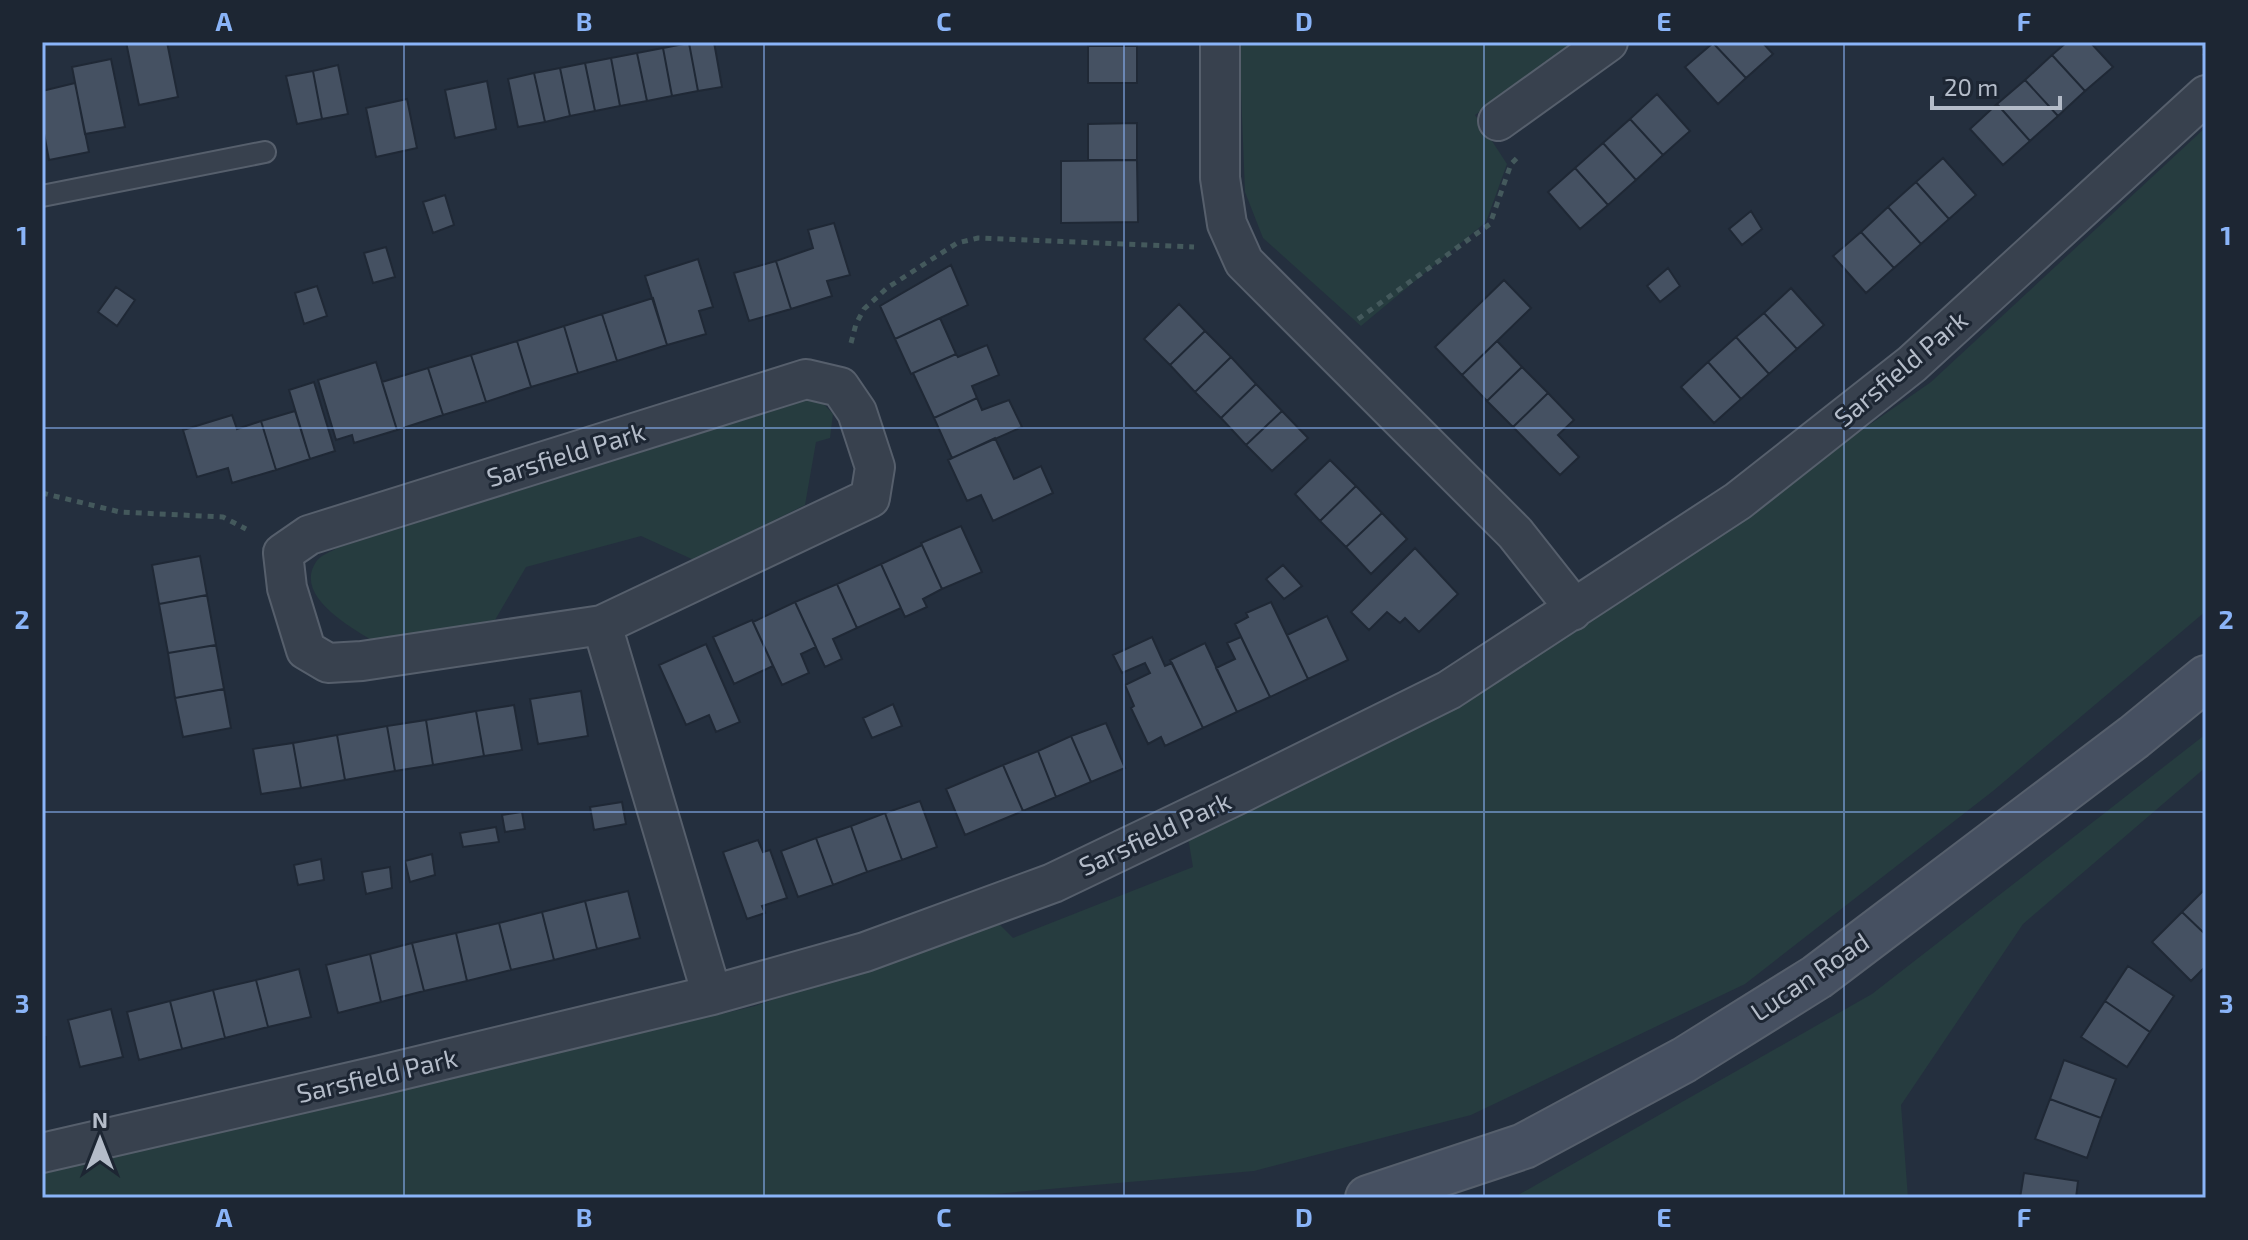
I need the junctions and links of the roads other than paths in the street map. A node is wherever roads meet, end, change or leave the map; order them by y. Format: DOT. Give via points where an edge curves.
graph roads {
  1 [pos="1220,42"];
  2 [pos="1608,42"];
  3 [pos="2206,95"];
  4 [pos="1498,121"];
  5 [pos="265,152"];
  6 [pos="42,196"];
  7 [pos="1572,611"];
  8 [pos="602,625"];
  9 [pos="2206,678"];
  10 [pos="712,995"];
  11 [pos="42,1153"];
  12 [pos="1368,1198"];
  1 -- 7 [label="street" via="1220,178 1227,224 1244,262 1515,533"];
  2 -- 4 [label="street"];
  3 -- 7 [label="street, Sarsfield Park" via="1912,364 1738,501"];
  5 -- 6 [label="lane"];
  7 -- 10 [label="street, Sarsfield Park" via="1449,690 1053,883 865,952"];
  8 -- 8 [label="street, Sarsfield Park" via="328,663 306,650 287,588 283,553 309,535 806,379 840,387 857,412 875,467 870,498"];
  8 -- 10 [label="street"];
  9 -- 12 [label="main road, Lucan Road" via="1817,977 1684,1060 1524,1146"];
  10 -- 11 [label="street, Sarsfield Park"];
}
